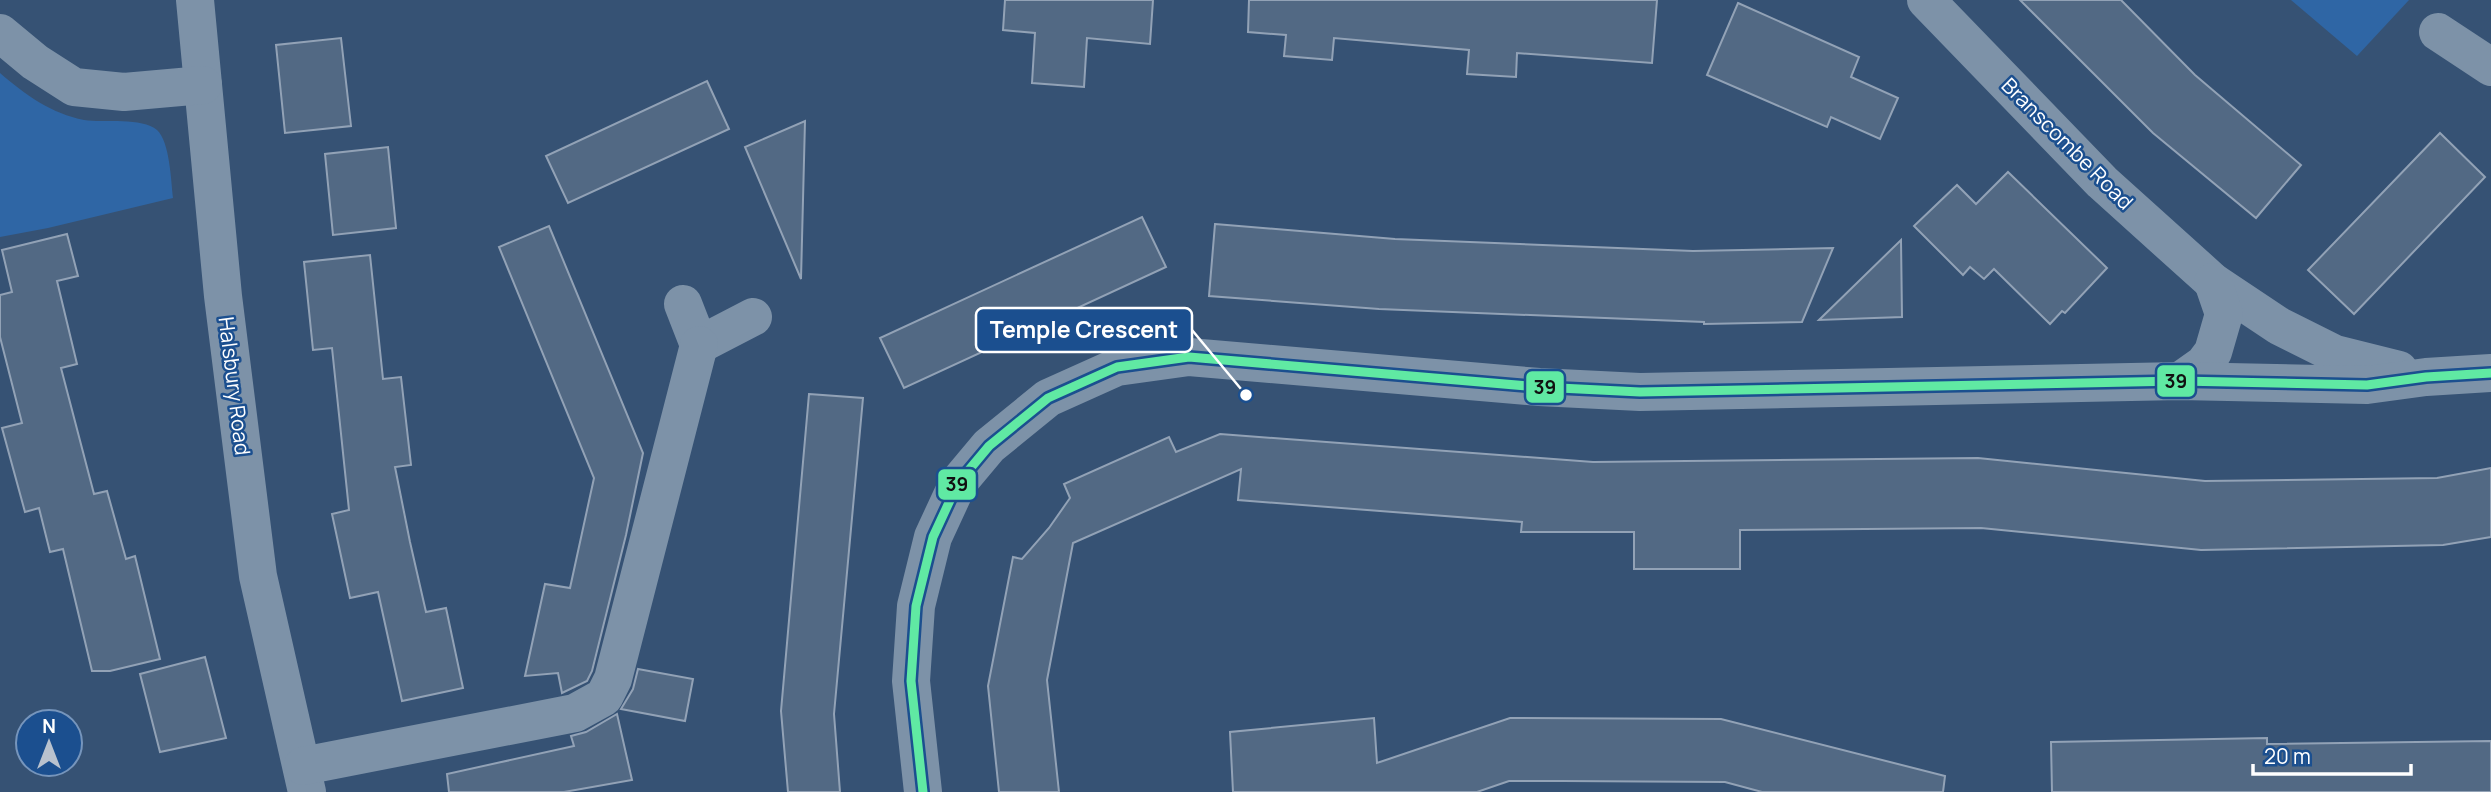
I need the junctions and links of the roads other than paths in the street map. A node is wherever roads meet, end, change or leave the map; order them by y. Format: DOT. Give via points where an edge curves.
graph roads {
  1 [pos="195,0"];
  2 [pos="1926,0"];
  3 [pos="2438,32"];
  4 [pos="0,33"];
  5 [pos="2491,67"];
  6 [pos="203,85"];
  7 [pos="2213,282"];
  8 [pos="683,304"];
  9 [pos="753,317"];
  10 [pos="699,345"];
  11 [pos="2491,373"];
  12 [pos="2426,377"];
  13 [pos="2180,382"];
  14 [pos="305,779"];
  15 [pos="923,792"];
  1 -- 6 [label="street, Halsbury Road"];
  2 -- 7 [label="street, Branscombe Road" via="2102,182"];
  3 -- 5 [label="street"];
  4 -- 6 [label="street" via="74,87 124,92"];
  6 -- 14 [label="street, Halsbury Road" via="223,296 258,576"];
  7 -- 12 [label="street, Branscombe Road" via="2279,326 2335,354"];
  7 -- 13 [label="street" via="2224,314 2213,352"];
  8 -- 10 [label="street"];
  9 -- 10 [label="street"];
  10 -- 14 [label="street, Halsbury Road" via="614,679 604,697 575,713"];
  11 -- 12 [label="street"];
  12 -- 13 [label="street" via="2367,385"];
  13 -- 15 [label="street" via="1640,392 1189,357 1117,368 1048,398 989,446 958,483 938,526 916,606 911,681"];
}
